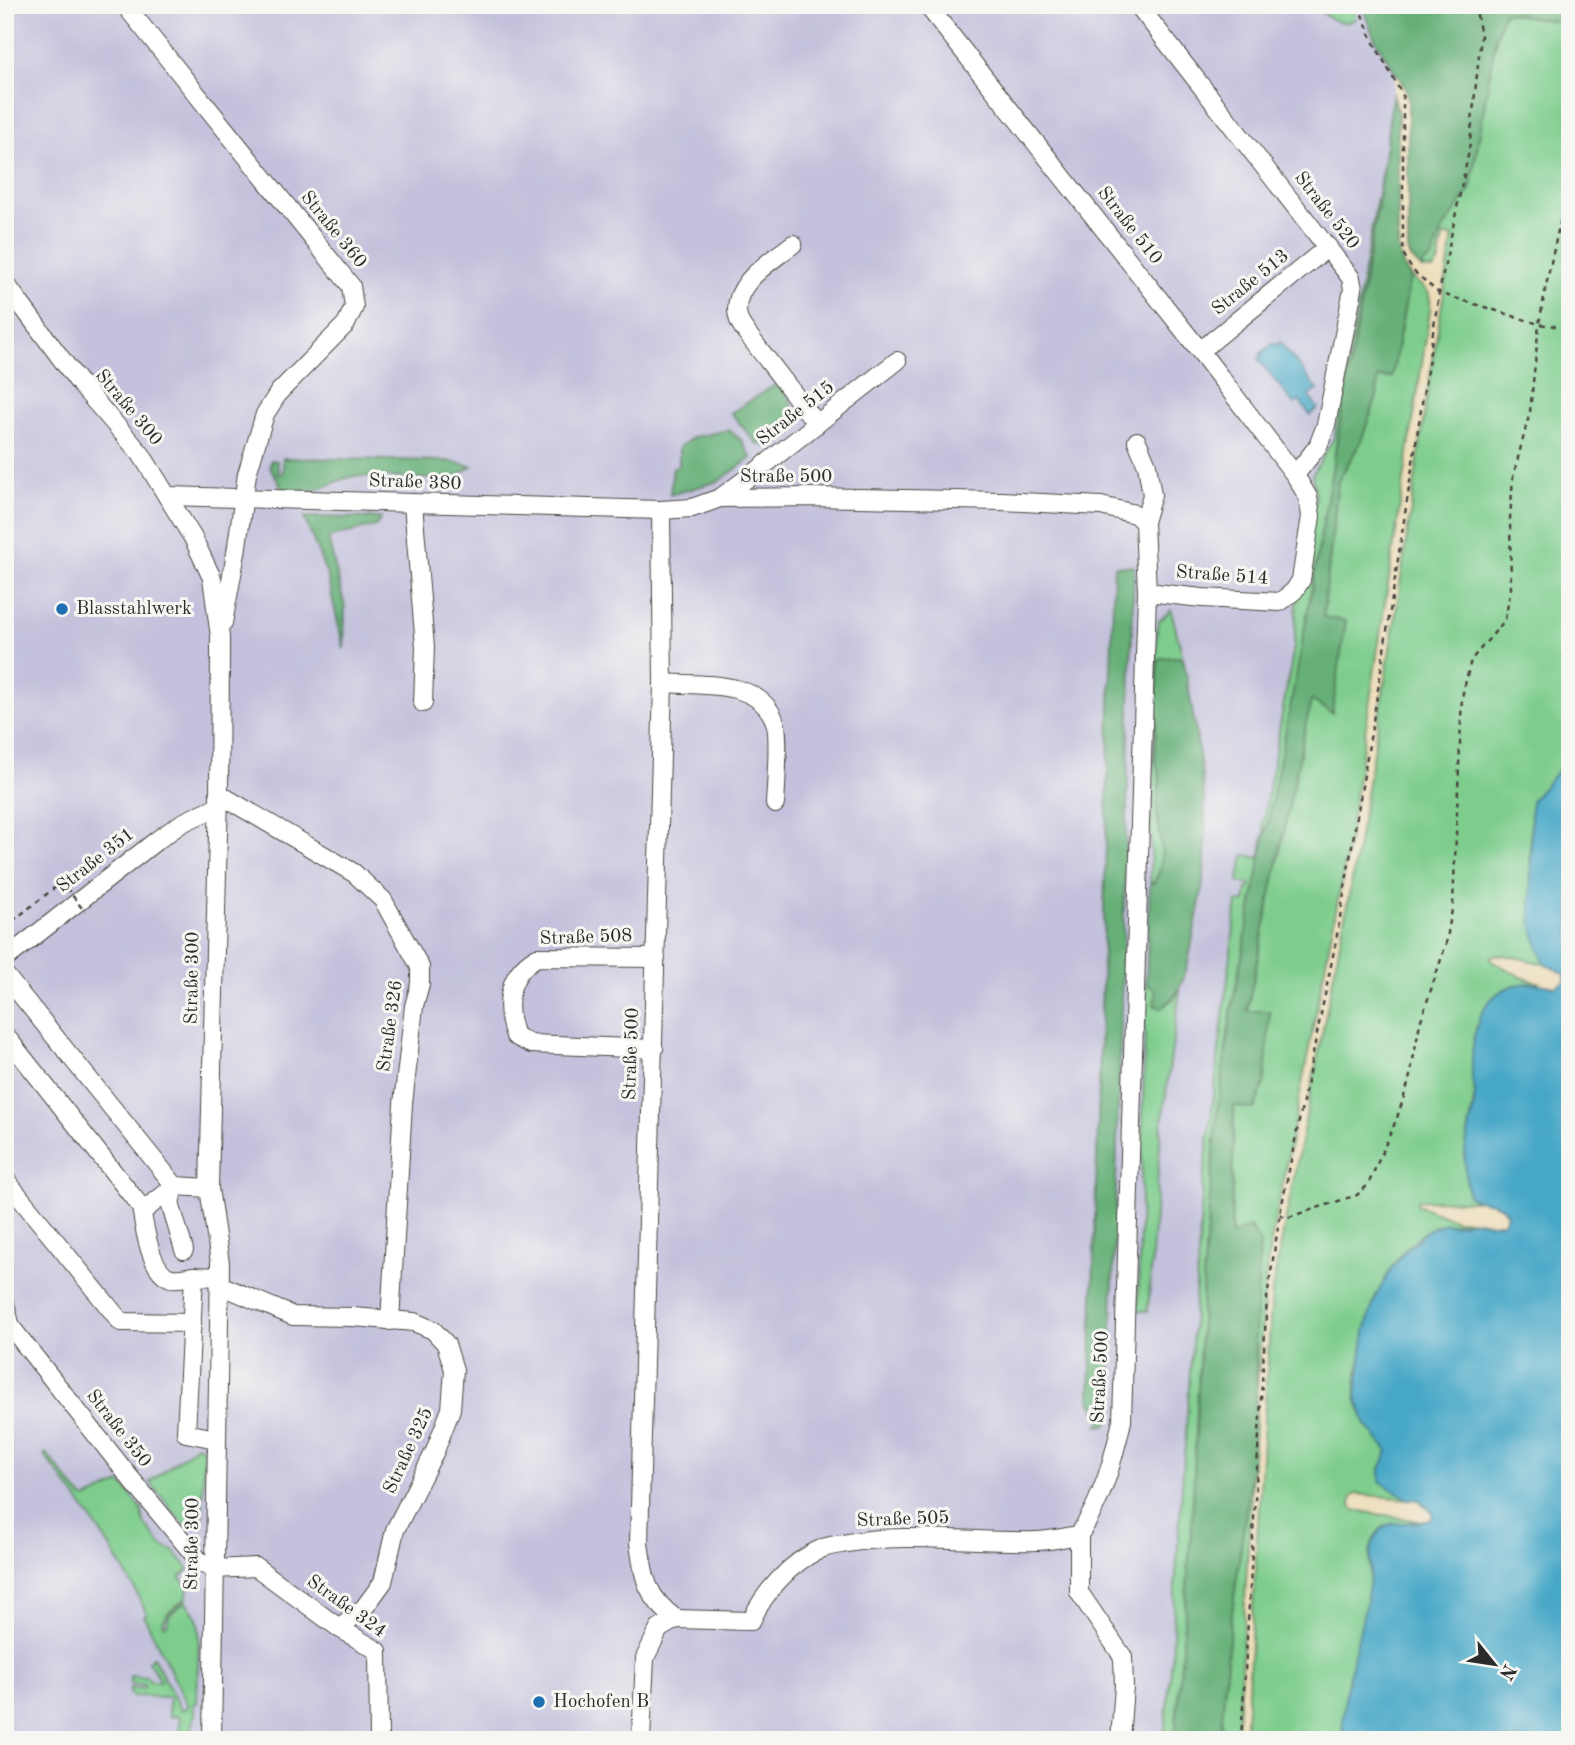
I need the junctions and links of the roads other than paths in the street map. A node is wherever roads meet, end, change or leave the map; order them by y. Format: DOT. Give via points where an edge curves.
graph roads {
  1 [pos="125,5"];
  2 [pos="927,5"];
  3 [pos="1138,5"];
  4 [pos="793,244"];
  5 [pos="1328,247"];
  6 [pos="5,283"];
  7 [pos="1200,351"];
  8 [pos="897,361"];
  9 [pos="817,424"];
  10 [pos="1137,440"];
  11 [pos="1295,475"];
  12 [pos="167,496"];
  13 [pos="720,498"];
  14 [pos="242,499"];
  15 [pos="413,504"];
  16 [pos="661,510"];
  17 [pos="1144,522"];
  18 [pos="1147,592"];
  19 [pos="220,637"];
  20 [pos="663,683"];
  21 [pos="423,703"];
  22 [pos="219,800"];
  23 [pos="775,804"];
  24 [pos="656,958"];
  25 [pos="5,959"];
  26 [pos="5,975"];
  27 [pos="5,1035"];
  28 [pos="654,1049"];
  29 [pos="5,1179"];
  30 [pos="175,1186"];
  31 [pos="209,1188"];
  32 [pos="141,1208"];
  33 [pos="184,1250"];
  34 [pos="194,1276"];
  35 [pos="220,1281"];
  36 [pos="5,1304"];
  37 [pos="390,1321"];
  38 [pos="192,1323"];
  39 [pos="216,1440"];
  40 [pos="1079,1535"];
  41 [pos="214,1569"];
  42 [pos="677,1619"];
  43 [pos="339,1628"];
  44 [pos="212,1740"];
  45 [pos="379,1740"];
  46 [pos="641,1740"];
  47 [pos="1120,1740"];
  1 -- 14 [label="street, Straße 360" via="351,286 354,307 346,324 279,392 265,414"];
  2 -- 7 [label="street, Straße 510"];
  3 -- 5 [label="street, Straße 520"];
  4 -- 9 [label="street" via="750,279 738,298 738,317"];
  5 -- 7 [label="street, Straße 513"];
  5 -- 11 [label="street, Straße 520" via="1351,278 1353,289 1326,425 1318,446"];
  6 -- 12 [label="street, Straße 300" via="80,384 141,454"];
  7 -- 11 [label="street, Straße 510"];
  8 -- 9 [label="street, Straße 515"];
  9 -- 13 [label="street, Straße 515"];
  10 -- 17 [label="street" via="1152,495"];
  11 -- 18 [label="street, Straße 514" via="1308,497 1311,516 1301,580 1294,591 1280,602"];
  12 -- 14 [label="street, Straße 380"];
  12 -- 19 [label="street, Straße 300" via="212,578"];
  13 -- 16 [label="street, Straße 500" via="692,508"];
  13 -- 17 [label="street, Straße 500" via="1101,506 1135,514"];
  14 -- 15 [label="street, Straße 380"];
  14 -- 19 [label="street, Straße 360"];
  15 -- 16 [label="street, Straße 380"];
  15 -- 21 [label="street" via="425,647"];
  16 -- 20 [label="street, Straße 500"];
  17 -- 18 [label="street, Straße 500"];
  18 -- 40 [label="street, Straße 500" via="1122,1421 1100,1498"];
  19 -- 22 [label="street, Straße 300"];
  20 -- 23 [label="street" via="743,689 764,702 776,723"];
  20 -- 24 [label="street, Straße 500"];
  22 -- 25 [label="street, Straße 351" via="156,841"];
  22 -- 31 [label="street, Straße 300"];
  22 -- 37 [label="street, Straße 326" via="354,873 383,900 419,967 399,1150"];
  24 -- 28 [label="street, Straße 500"];
  24 -- 28 [label="street, Straße 508" via="537,957 515,975 510,1008 515,1036 531,1044"];
  26 -- 30 [label="street"];
  27 -- 32 [label="street"];
  28 -- 42 [label="street, Straße 500" via="639,1543 645,1581 660,1606"];
  29 -- 38 [label="street" via="121,1322"];
  30 -- 31 [label="street"];
  30 -- 32 [label="street"];
  30 -- 33 [label="street" via="170,1203"];
  31 -- 35 [label="street, Straße 300"];
  32 -- 34 [label="street" via="158,1269 171,1278"];
  34 -- 35 [label="street"];
  34 -- 38 [label="street"];
  35 -- 37 [label="street, Straße 325" via="293,1316"];
  35 -- 39 [label="street, Straße 300"];
  36 -- 41 [label="street, Straße 350" via="11,1327 98,1438 201,1563"];
  37 -- 43 [label="street, Straße 325" via="414,1322 433,1330 446,1344 454,1370 451,1409 395,1530 383,1582 364,1608"];
  38 -- 39 [label="street" via="186,1433"];
  39 -- 41 [label="street, Straße 300"];
  40 -- 42 [label="street, Straße 505" via="1039,1541 856,1541 821,1549 794,1567 773,1584 751,1621"];
  40 -- 47 [label="street" via="1079,1592 1123,1657"];
  41 -- 43 [label="street, Straße 324" via="256,1567"];
  41 -- 44 [label="street, Straße 300"];
  42 -- 46 [label="street" via="659,1629 645,1658"];
  43 -- 45 [label="street, Straße 324" via="378,1651"];
}
